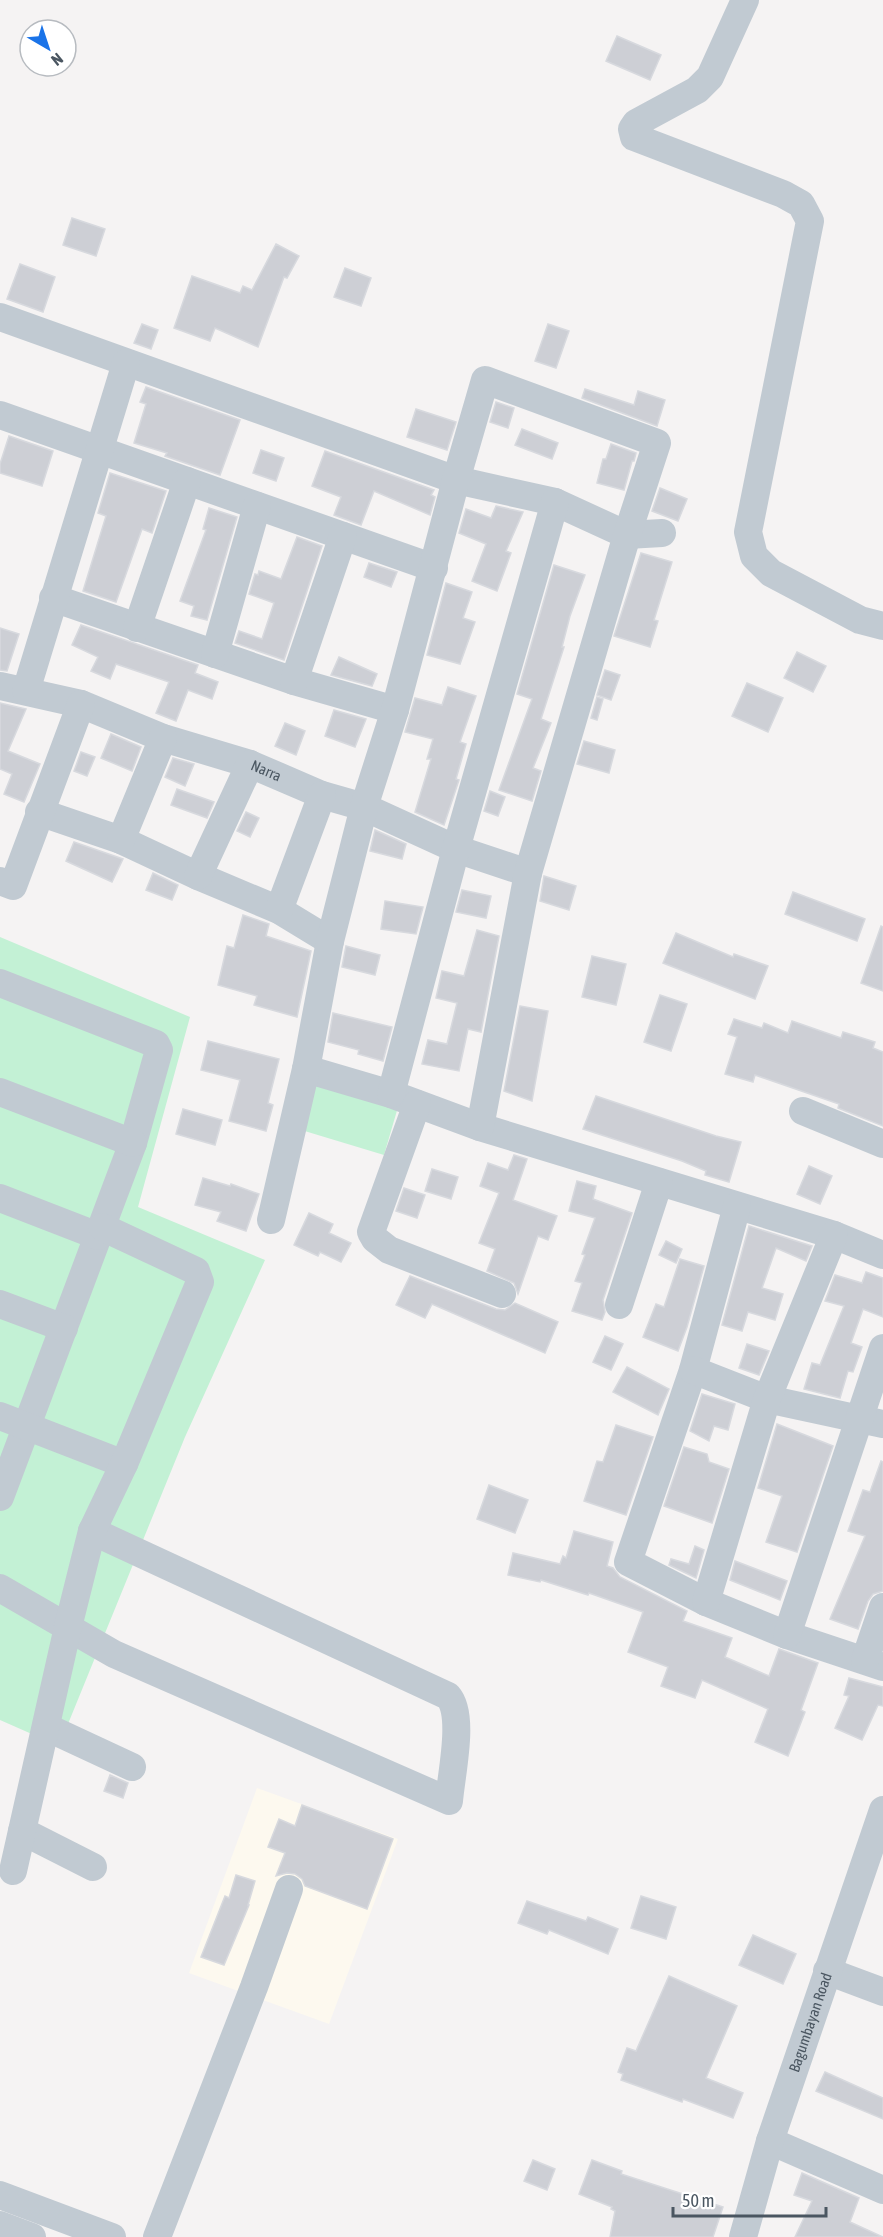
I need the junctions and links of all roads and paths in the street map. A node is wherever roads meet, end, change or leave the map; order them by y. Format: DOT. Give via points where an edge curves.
graph roads {
  1 [pos="745,0"];
  2 [pos="0,317"];
  3 [pos="126,363"];
  4 [pos="0,415"];
  5 [pos="99,449"];
  6 [pos="456,480"];
  7 [pos="187,481"];
  8 [pos="555,502"];
  9 [pos="257,506"];
  10 [pos="662,533"];
  11 [pos="343,536"];
  12 [pos="627,536"];
  13 [pos="434,568"];
  14 [pos="53,598"];
  15 [pos="883,626"];
  16 [pos="137,628"];
  17 [pos="215,654"];
  18 [pos="294,681"];
  19 [pos="13,688"];
  20 [pos="81,704"];
  21 [pos="395,710"];
  22 [pos="163,738"];
  23 [pos="250,764"];
  24 [pos="322,795"];
  25 [pos="364,807"];
  26 [pos="39,812"];
  27 [pos="121,840"];
  28 [pos="456,849"];
  29 [pos="528,873"];
  30 [pos="198,876"];
  31 [pos="0,881"];
  32 [pos="279,910"];
  33 [pos="330,941"];
  34 [pos="0,983"];
  35 [pos="306,1069"];
  36 [pos="0,1092"];
  37 [pos="391,1094"];
  38 [pos="417,1104"];
  39 [pos="803,1111"];
  40 [pos="480,1127"];
  41 [pos="133,1143"];
  42 [pos="883,1144"];
  43 [pos="659,1182"];
  44 [pos="0,1198"];
  45 [pos="737,1206"];
  46 [pos="271,1220"];
  47 [pos="100,1231"];
  48 [pos="834,1235"];
  49 [pos="883,1255"];
  50 [pos="502,1294"];
  51 [pos="0,1304"];
  52 [pos="619,1305"];
  53 [pos="63,1328"];
  54 [pos="883,1348"];
  55 [pos="693,1370"];
  56 [pos="767,1399"];
  57 [pos="0,1416"];
  58 [pos="871,1422"];
  59 [pos="27,1426"];
  60 [pos="124,1464"];
  61 [pos="0,1497"];
  62 [pos="92,1532"];
  63 [pos="0,1588"];
  64 [pos="706,1602"];
  65 [pos="883,1607"];
  66 [pos="68,1627"];
  67 [pos="787,1635"];
  68 [pos="874,1664"];
  69 [pos="46,1726"];
  70 [pos="132,1767"];
  71 [pos="883,1810"];
  72 [pos="22,1831"];
  73 [pos="93,1867"];
  74 [pos="13,1871"];
  75 [pos="290,1889"];
  76 [pos="827,1971"];
  77 [pos="883,1992"];
  78 [pos="770,2141"];
  79 [pos="883,2190"];
  80 [pos="0,2195"];
  81 [pos="0,2225"];
  82 [pos="32,2237"];
  83 [pos="112,2237"];
  84 [pos="157,2237"];
  85 [pos="743,2237"];
  1 -- 15 [label="street" via="710,77 697,90 636,123 632,129 634,137 783,194 801,204 810,221 747,532 754,555 771,573 860,620"];
  2 -- 3 [label="street"];
  3 -- 5 [label="street"];
  3 -- 6 [label="street"];
  4 -- 5 [label="street"];
  5 -- 7 [label="street"];
  5 -- 14 [label="street"];
  6 -- 8 [label="street"];
  6 -- 12 [label="street" via="485,380 657,443"];
  6 -- 13 [label="street"];
  7 -- 9 [label="street"];
  7 -- 16 [label="street"];
  8 -- 12 [label="street"];
  8 -- 28 [label="street"];
  9 -- 11 [label="street"];
  9 -- 17 [label="street"];
  10 -- 12 [label="street"];
  11 -- 13 [label="street"];
  11 -- 18 [label="street"];
  12 -- 29 [label="street"];
  13 -- 21 [label="street"];
  14 -- 16 [label="street"];
  14 -- 19 [label="street"];
  16 -- 17 [label="street"];
  17 -- 18 [label="street"];
  18 -- 21 [label="street"];
  19 -- 20 [label="street, Narra"];
  20 -- 22 [label="street, Narra"];
  20 -- 26 [label="street"];
  21 -- 25 [label="street"];
  22 -- 23 [label="street, Narra"];
  22 -- 27 [label="street"];
  23 -- 24 [label="street, Narra"];
  23 -- 30 [label="street"];
  24 -- 25 [label="street, Narra"];
  24 -- 32 [label="street"];
  25 -- 28 [label="street, Narra"];
  25 -- 33 [label="street"];
  26 -- 27 [label="street"];
  26 -- 31 [label="street" via="13,886"];
  27 -- 30 [label="street"];
  28 -- 29 [label="street, Narra"];
  28 -- 37 [label="street"];
  29 -- 40 [label="street"];
  30 -- 32 [label="street"];
  32 -- 33 [label="street"];
  33 -- 35 [label="street"];
  34 -- 41 [label="street" via="156,1044 159,1050"];
  35 -- 37 [label="street"];
  35 -- 46 [label="street"];
  36 -- 41 [label="street"];
  37 -- 38 [label="street"];
  38 -- 40 [label="street"];
  38 -- 50 [label="street" via="371,1232 389,1250"];
  39 -- 42 [label="street"];
  40 -- 43 [label="street"];
  41 -- 47 [label="street"];
  43 -- 45 [label="street"];
  43 -- 52 [label="street"];
  44 -- 47 [label="street"];
  45 -- 48 [label="street"];
  45 -- 55 [label="street"];
  47 -- 53 [label="street"];
  47 -- 60 [label="street" via="196,1271 200,1282"];
  48 -- 49 [label="street"];
  48 -- 56 [label="street"];
  51 -- 53 [label="street"];
  53 -- 59 [label="street"];
  54 -- 58 [label="street"];
  55 -- 56 [label="street"];
  55 -- 64 [label="street" via="628,1562"];
  56 -- 58 [label="street"];
  56 -- 64 [label="street"];
  57 -- 59 [label="street"];
  58 -- 67 [label="street"];
  59 -- 60 [label="street"];
  59 -- 61 [label="street"];
  60 -- 62 [label="street"];
  62 -- 66 [label="street"];
  62 -- 66 [label="street" via="448,1696 454,1702 457,1719 449,1801 114,1654"];
  63 -- 66 [label="street"];
  64 -- 67 [label="street"];
  65 -- 68 [label="street"];
  66 -- 69 [label="street"];
  67 -- 68 [label="street"];
  69 -- 70 [label="street"];
  69 -- 72 [label="street"];
  71 -- 76 [label="street, Bagumbayan Road"];
  72 -- 73 [label="street"];
  72 -- 74 [label="street"];
  75 -- 84 [label="street"];
  76 -- 77 [label="street"];
  76 -- 78 [label="street, Bagumbayan Road"];
  78 -- 79 [label="street"];
  78 -- 85 [label="street, Bagumbayan Road"];
  80 -- 83 [label="street"];
  81 -- 82 [label="street"];
}
